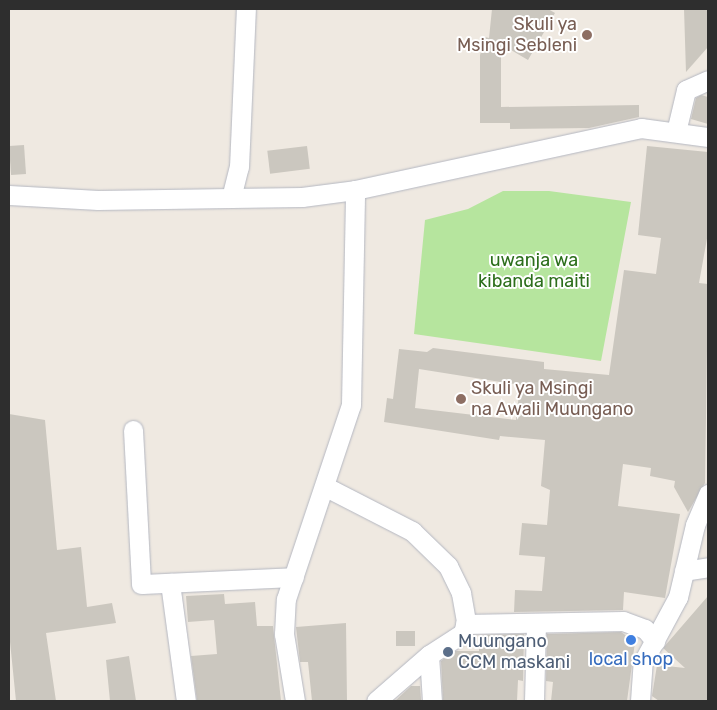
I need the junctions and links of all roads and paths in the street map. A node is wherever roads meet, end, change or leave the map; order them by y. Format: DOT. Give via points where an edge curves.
graph roads {
  1 [pos="246,9"];
  2 [pos="708,80"];
  3 [pos="676,132"];
  4 [pos="708,137"];
  5 [pos="355,190"];
  6 [pos="9,195"];
  7 [pos="231,198"];
  8 [pos="133,430"];
  9 [pos="326,487"];
  10 [pos="708,494"];
  11 [pos="708,567"];
  12 [pos="684,571"];
  13 [pos="294,577"];
  14 [pos="170,584"];
  15 [pos="536,623"];
  16 [pos="465,624"];
  17 [pos="655,641"];
  18 [pos="428,655"];
  19 [pos="186,701"];
  20 [pos="295,701"];
  21 [pos="376,701"];
  22 [pos="432,701"];
  23 [pos="534,701"];
  24 [pos="640,701"];
  1 -- 7 [label="street" via="239,167"];
  2 -- 3 [label="street" via="686,90"];
  3 -- 4 [label="street"];
  3 -- 5 [label="street" via="641,128"];
  5 -- 7 [label="street" via="302,197"];
  5 -- 9 [label="street" via="351,405"];
  6 -- 7 [label="street" via="98,200"];
  8 -- 14 [label="street" via="140,584"];
  9 -- 13 [label="street"];
  9 -- 16 [label="street" via="412,531 448,566 461,593"];
  10 -- 12 [label="street" via="695,524"];
  11 -- 12 [label="street"];
  12 -- 17 [label="street" via="678,597"];
  13 -- 14 [label="street"];
  13 -- 20 [label="street" via="286,599 284,634"];
  14 -- 19 [label="street"];
  15 -- 16 [label="street"];
  15 -- 17 [label="street" via="623,621 645,629"];
  15 -- 23 [label="street"];
  16 -- 18 [label="street" via="463,633"];
  17 -- 24 [label="street" via="643,662"];
  18 -- 21 [label="street"];
  18 -- 22 [label="street"];
}
